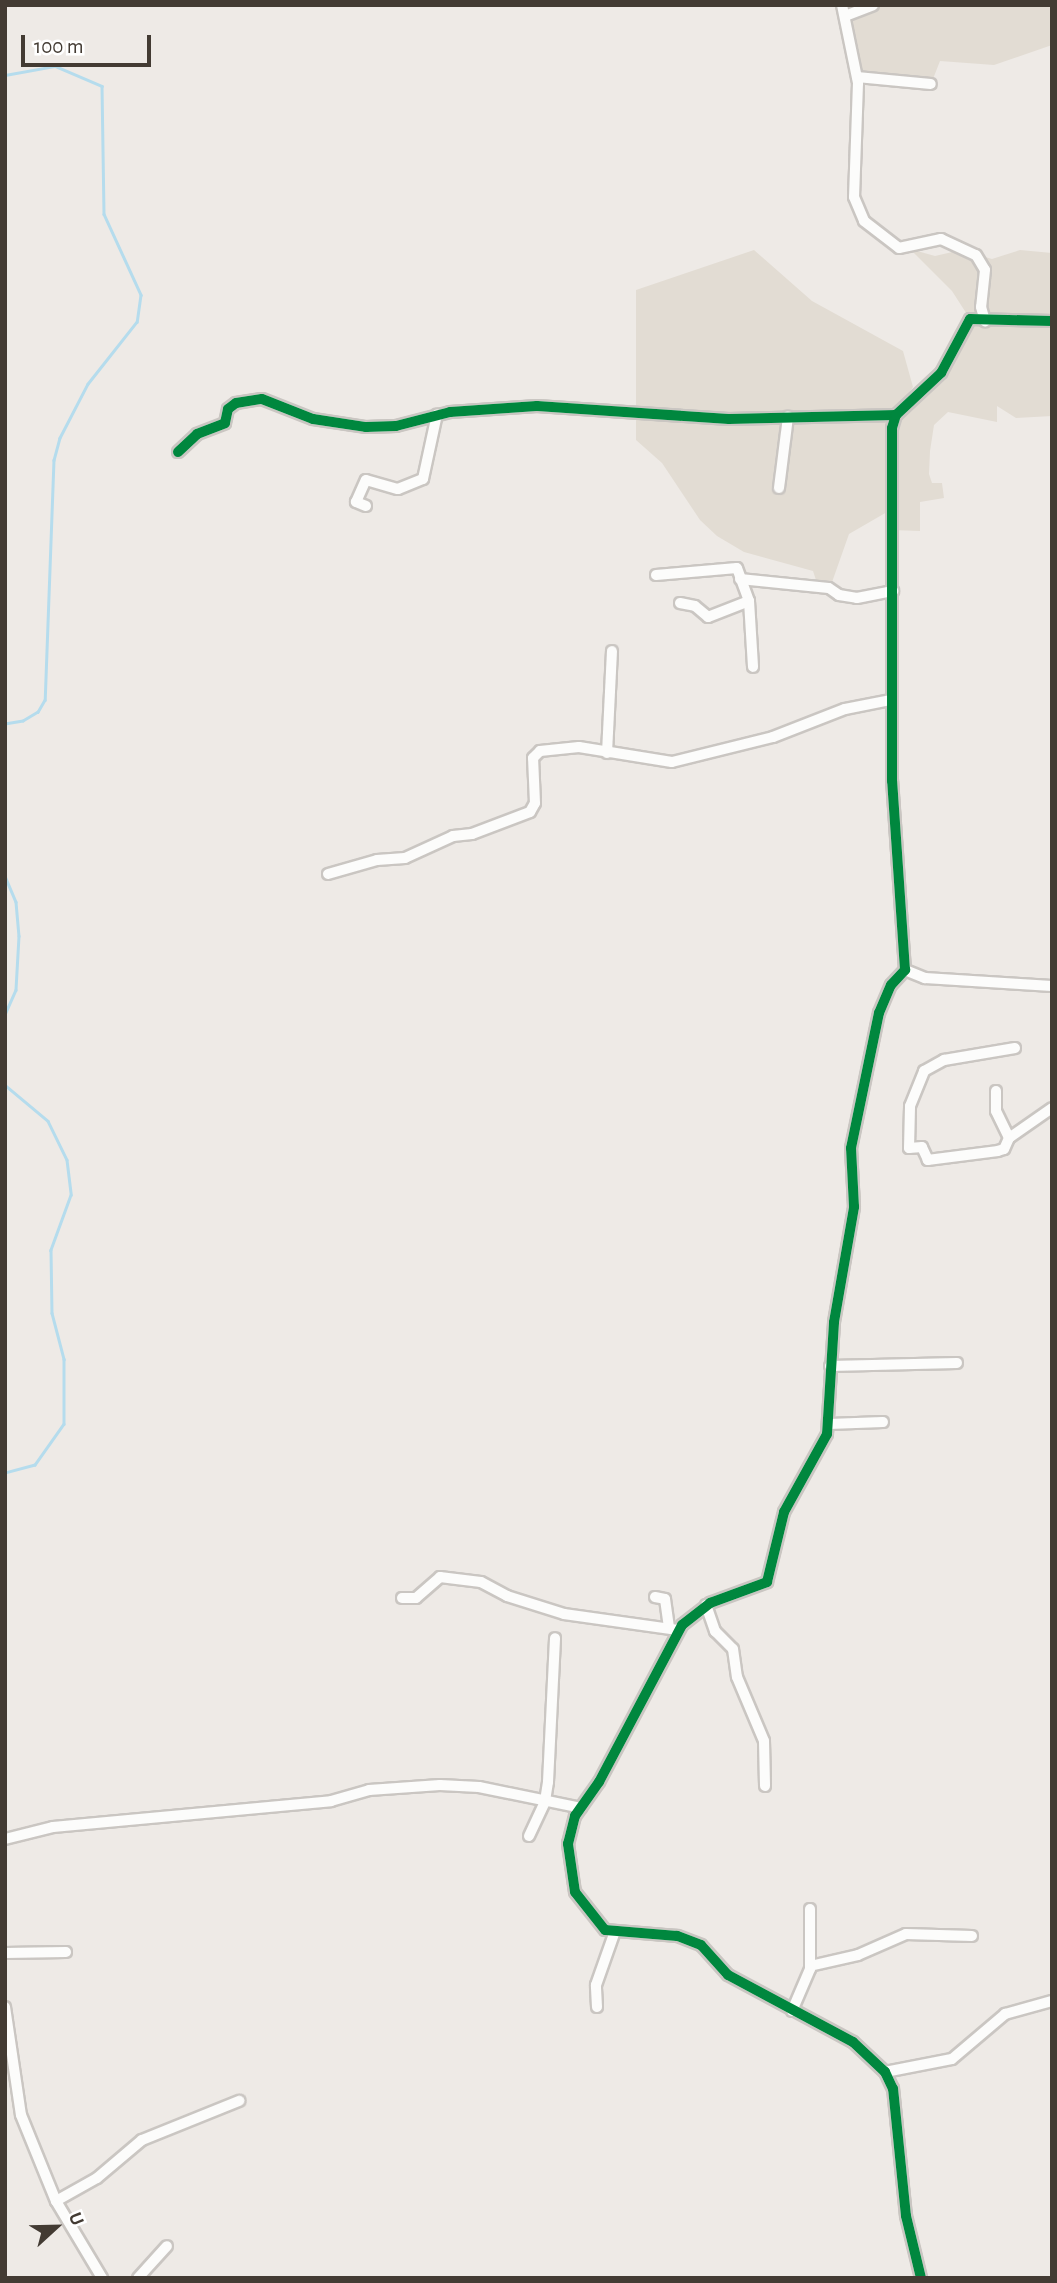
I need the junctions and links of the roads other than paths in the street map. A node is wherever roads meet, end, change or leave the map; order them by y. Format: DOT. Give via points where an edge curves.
graph roads {
  1 [pos="873,5"];
  2 [pos="843,11"];
  3 [pos="857,77"];
  4 [pos="931,84"];
  5 [pos="985,321"];
  6 [pos="1052,321"];
  7 [pos="437,414"];
  8 [pos="895,415"];
  9 [pos="788,417"];
  10 [pos="178,452"];
  11 [pos="779,488"];
  12 [pos="366,506"];
  13 [pos="656,575"];
  14 [pos="740,579"];
  15 [pos="893,591"];
  16 [pos="749,601"];
  17 [pos="680,603"];
  18 [pos="612,651"];
  19 [pos="753,667"];
  20 [pos="891,700"];
  21 [pos="607,752"];
  22 [pos="328,874"];
  23 [pos="905,970"];
  24 [pos="1052,986"];
  25 [pos="1015,1048"];
  26 [pos="996,1091"];
  27 [pos="1052,1108"];
  28 [pos="1009,1138"];
  29 [pos="957,1363"];
  30 [pos="830,1366"];
  31 [pos="883,1422"];
  32 [pos="829,1424"];
  33 [pos="655,1597"];
  34 [pos="402,1598"];
  35 [pos="706,1605"];
  36 [pos="673,1628"];
  37 [pos="555,1638"];
  38 [pos="765,1786"];
  39 [pos="545,1801"];
  40 [pos="580,1808"];
  41 [pos="529,1836"];
  42 [pos="5,1839"];
  43 [pos="810,1909"];
  44 [pos="614,1934"];
  45 [pos="972,1936"];
  46 [pos="66,1952"];
  47 [pos="5,1953"];
  48 [pos="810,1964"];
  49 [pos="1052,2001"];
  50 [pos="5,2007"];
  51 [pos="597,2007"];
  52 [pos="792,2011"];
  53 [pos="885,2072"];
  54 [pos="239,2101"];
  55 [pos="56,2201"];
  56 [pos="167,2246"];
  57 [pos="102,2278"];
  58 [pos="138,2278"];
  59 [pos="921,2278"];
  1 -- 2 [label="street"];
  2 -- 3 [label="street"];
  3 -- 4 [label="street"];
  3 -- 5 [label="street" via="854,197 864,221 899,247 941,239 976,255 985,270 981,307"];
  5 -- 6 [label="street"];
  5 -- 8 [label="street" via="970,319 941,373"];
  7 -- 9 [label="street" via="537,406 729,419"];
  7 -- 10 [label="street" via="396,426 366,427 313,419 262,399 249,400 236,403 228,409 225,423 197,434"];
  7 -- 12 [label="street" via="423,479 399,489 366,480 356,501"];
  8 -- 9 [label="street"];
  8 -- 15 [label="street"];
  9 -- 11 [label="street"];
  13 -- 14 [label="street" via="735,567"];
  14 -- 15 [label="street" via="830,588 857,598"];
  14 -- 16 [label="street"];
  15 -- 20 [label="street"];
  16 -- 17 [label="street" via="708,617 695,606"];
  16 -- 19 [label="street"];
  18 -- 21 [label="street"];
  20 -- 21 [label="street" via="845,709 774,737 673,762"];
  20 -- 23 [label="street" via="894,827"];
  21 -- 22 [label="street" via="563,746 536,752 536,803 530,812 472,834 453,836 405,858 377,860"];
  23 -- 24 [label="street" via="925,978"];
  23 -- 30 [label="street" via="891,985 879,1013 853,1139 854,1207"];
  25 -- 28 [label="street" via="944,1059 925,1071 910,1106 909,1148 922,1147 928,1160 1004,1149"];
  26 -- 28 [label="street" via="997,1114"];
  27 -- 28 [label="street"];
  29 -- 30 [label="street"];
  30 -- 32 [label="street"];
  31 -- 32 [label="street"];
  32 -- 35 [label="street" via="785,1513 765,1585"];
  33 -- 36 [label="street" via="665,1600"];
  34 -- 36 [label="street" via="416,1598 440,1577 481,1582 507,1596 585,1618 648,1629"];
  35 -- 36 [label="street"];
  35 -- 38 [label="street" via="715,1631 733,1649 737,1677 764,1741"];
  36 -- 40 [label="street" via="599,1782"];
  37 -- 39 [label="street"];
  39 -- 40 [label="street"];
  39 -- 41 [label="street"];
  39 -- 42 [label="street" via="479,1787 440,1785 369,1790 331,1801 52,1827"];
  40 -- 44 [label="street" via="568,1844 571,1876 579,1899 597,1925"];
  43 -- 48 [label="street"];
  44 -- 51 [label="street" via="596,1985"];
  44 -- 52 [label="street" via="666,1935 693,1941 714,1956 728,1975"];
  45 -- 48 [label="street" via="901,1938"];
  46 -- 47 [label="street"];
  48 -- 52 [label="street"];
  49 -- 53 [label="street" via="1005,2014 951,2059"];
  50 -- 55 [label="street" via="15,2093"];
  52 -- 53 [label="street" via="853,2042"];
  53 -- 59 [label="street" via="893,2089 906,2216"];
  54 -- 55 [label="street" via="142,2140 97,2178"];
  55 -- 57 [label="street"];
  56 -- 58 [label="street"];
}
